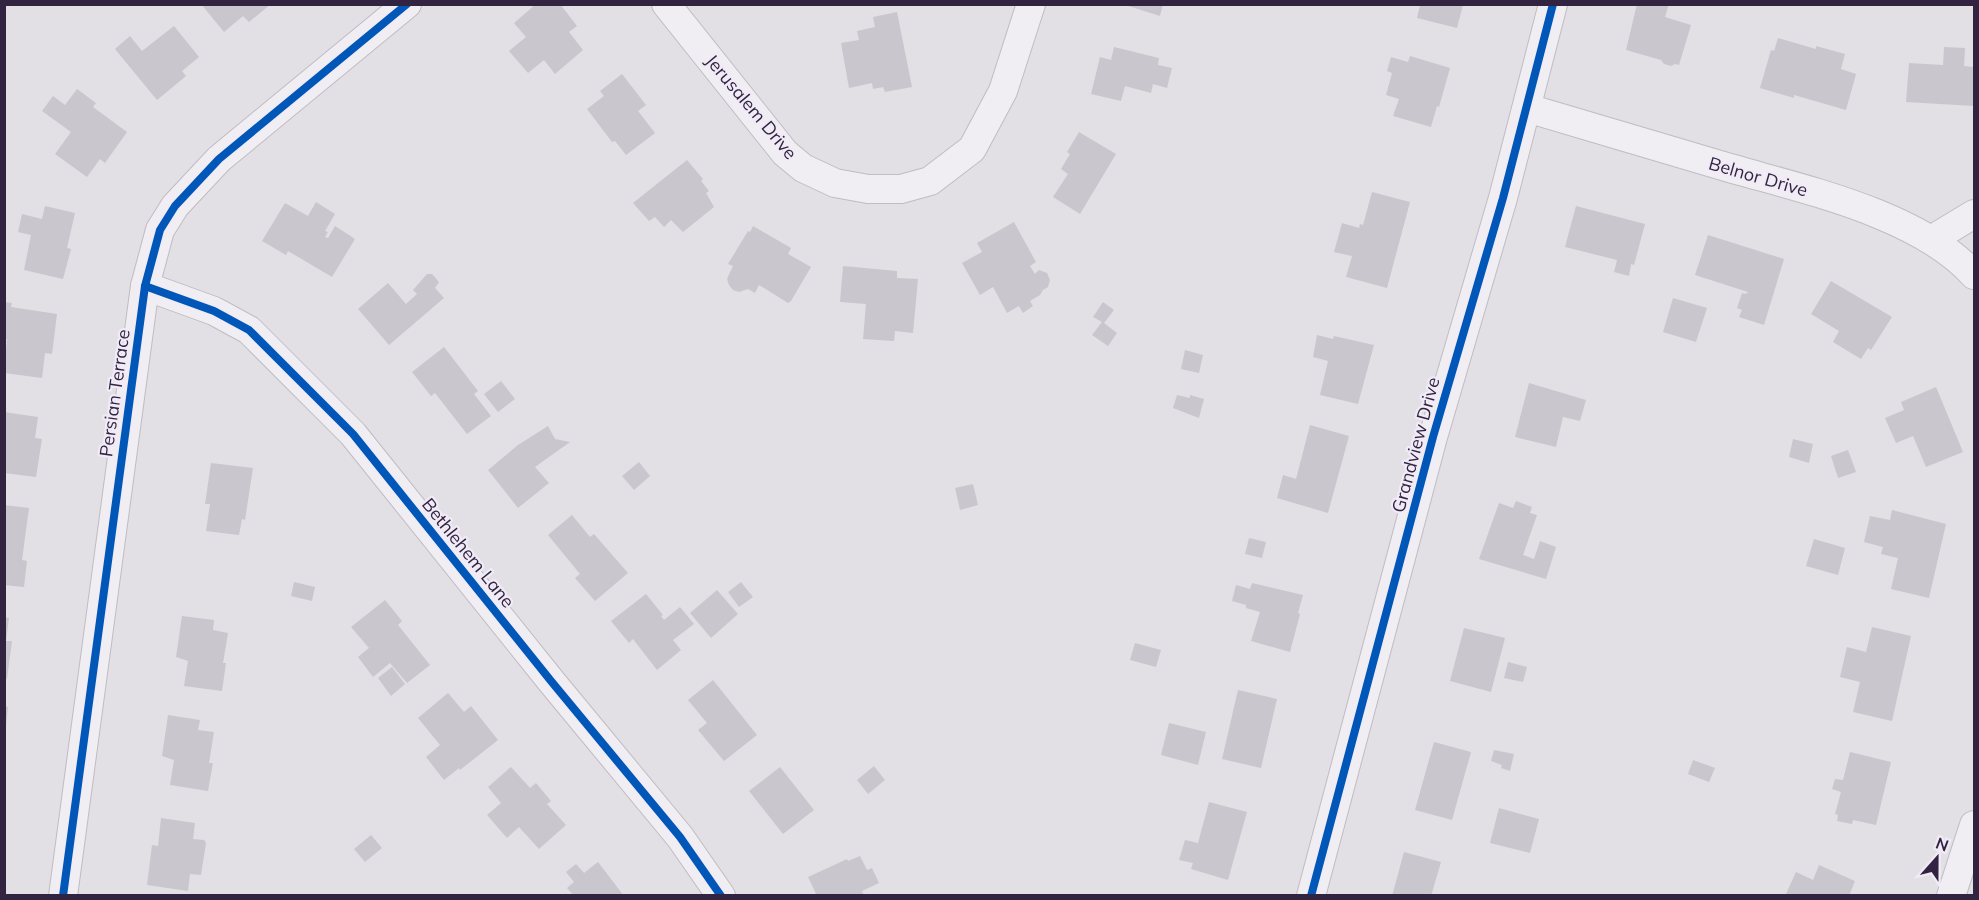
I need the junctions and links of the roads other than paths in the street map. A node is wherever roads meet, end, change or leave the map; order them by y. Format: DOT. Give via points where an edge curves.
graph roads {
  1 [pos="407,4"];
  2 [pos="666,4"];
  3 [pos="1031,4"];
  4 [pos="1553,4"];
  5 [pos="1527,108"];
  6 [pos="1974,214"];
  7 [pos="1931,240"];
  8 [pos="1974,274"];
  9 [pos="145,286"];
  10 [pos="1974,825"];
  11 [pos="63,896"];
  12 [pos="722,896"];
  13 [pos="1311,896"];
  14 [pos="1951,896"];
  1 -- 9 [label="street, Persian Terrace" via="219,159 175,206 160,230"];
  2 -- 3 [label="street, Jerusalem Drive" via="784,153 803,168 835,183 901,189 930,181 972,149 1003,91"];
  4 -- 5 [label="street, Grandview Drive"];
  5 -- 7 [label="street, Belnor Drive" via="1870,209"];
  5 -- 13 [label="street, Grandview Drive" via="1433,436"];
  6 -- 7 [label="street"];
  7 -- 8 [label="street, Belnor Drive"];
  9 -- 11 [label="street, Persian Terrace"];
  9 -- 12 [label="street, Bethlehem Lane" via="214,311 249,330 353,434 680,837"];
  10 -- 14 [label="street"];
}
